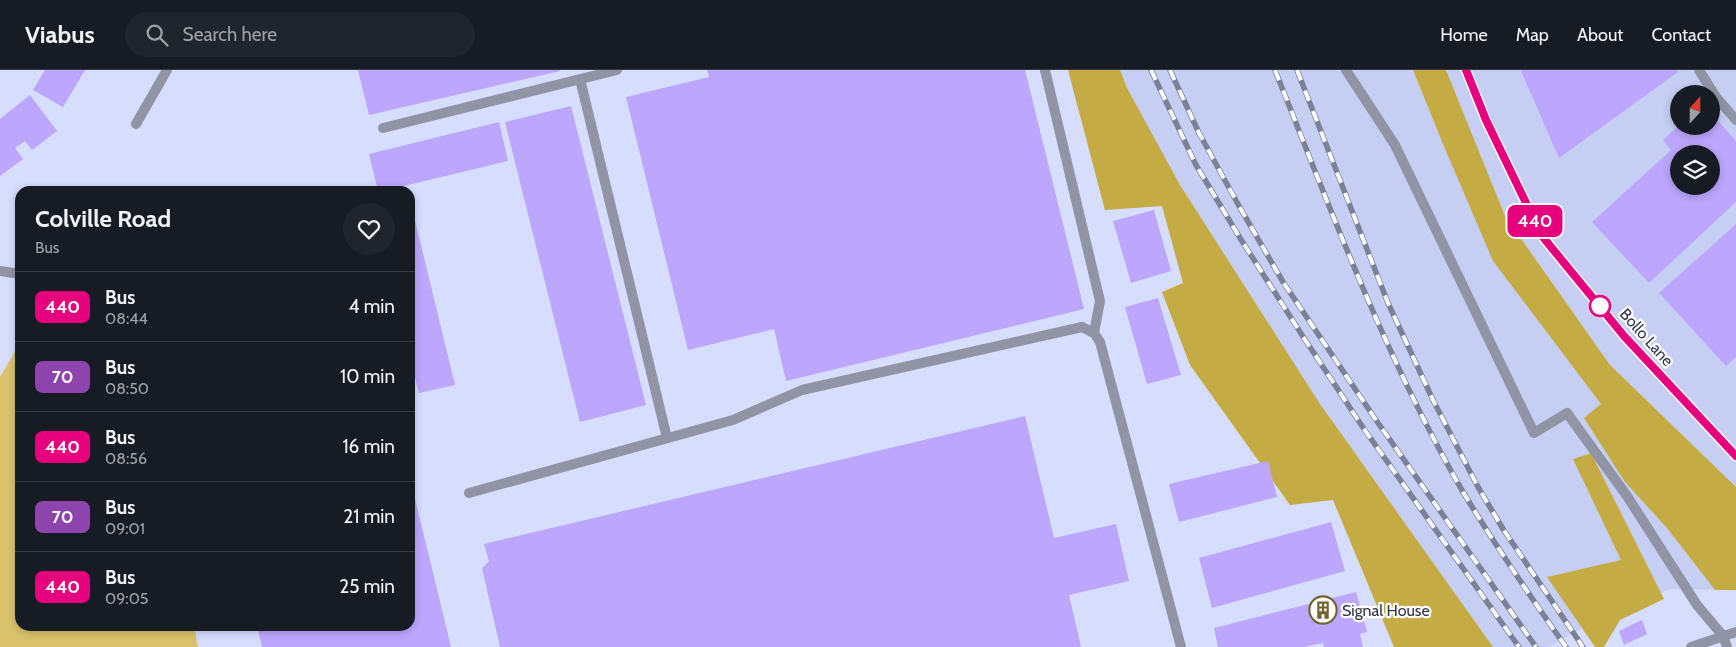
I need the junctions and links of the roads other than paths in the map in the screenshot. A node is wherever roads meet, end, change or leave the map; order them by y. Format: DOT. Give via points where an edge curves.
graph roads {
  1 [pos="167,70"];
  2 [pos="617,70"];
  3 [pos="1045,70"];
  4 [pos="1346,70"];
  5 [pos="1466,70"];
  6 [pos="1699,70"];
  7 [pos="580,79"];
  8 [pos="1736,120"];
  9 [pos="136,124"];
  10 [pos="383,128"];
  11 [pos="0,271"];
  12 [pos="15,273"];
  13 [pos="1094,333"];
  14 [pos="667,438"];
  15 [pos="1736,456"];
  16 [pos="468,492"];
  17 [pos="1736,632"];
  18 [pos="1723,636"];
  19 [pos="1181,647"];
  20 [pos="1691,647"];
  21 [pos="1727,647"];
  1 -- 9 [label="street"];
  2 -- 7 [label="street"];
  3 -- 13 [label="street" via="1100,301"];
  4 -- 18 [label="street" via="1395,145 1534,433 1567,413 1627,496 1697,605"];
  5 -- 15 [label="street, Bollo Lane" via="1486,120 1542,236 1624,336"];
  6 -- 8 [label="street"];
  7 -- 10 [label="street"];
  7 -- 14 [label="street"];
  11 -- 12 [label="street"];
  13 -- 14 [label="street" via="1082,327 802,390 733,420"];
  13 -- 19 [label="street" via="1100,342"];
  14 -- 16 [label="street"];
  17 -- 18 [label="street"];
  18 -- 20 [label="street"];
  18 -- 21 [label="street"];
}
